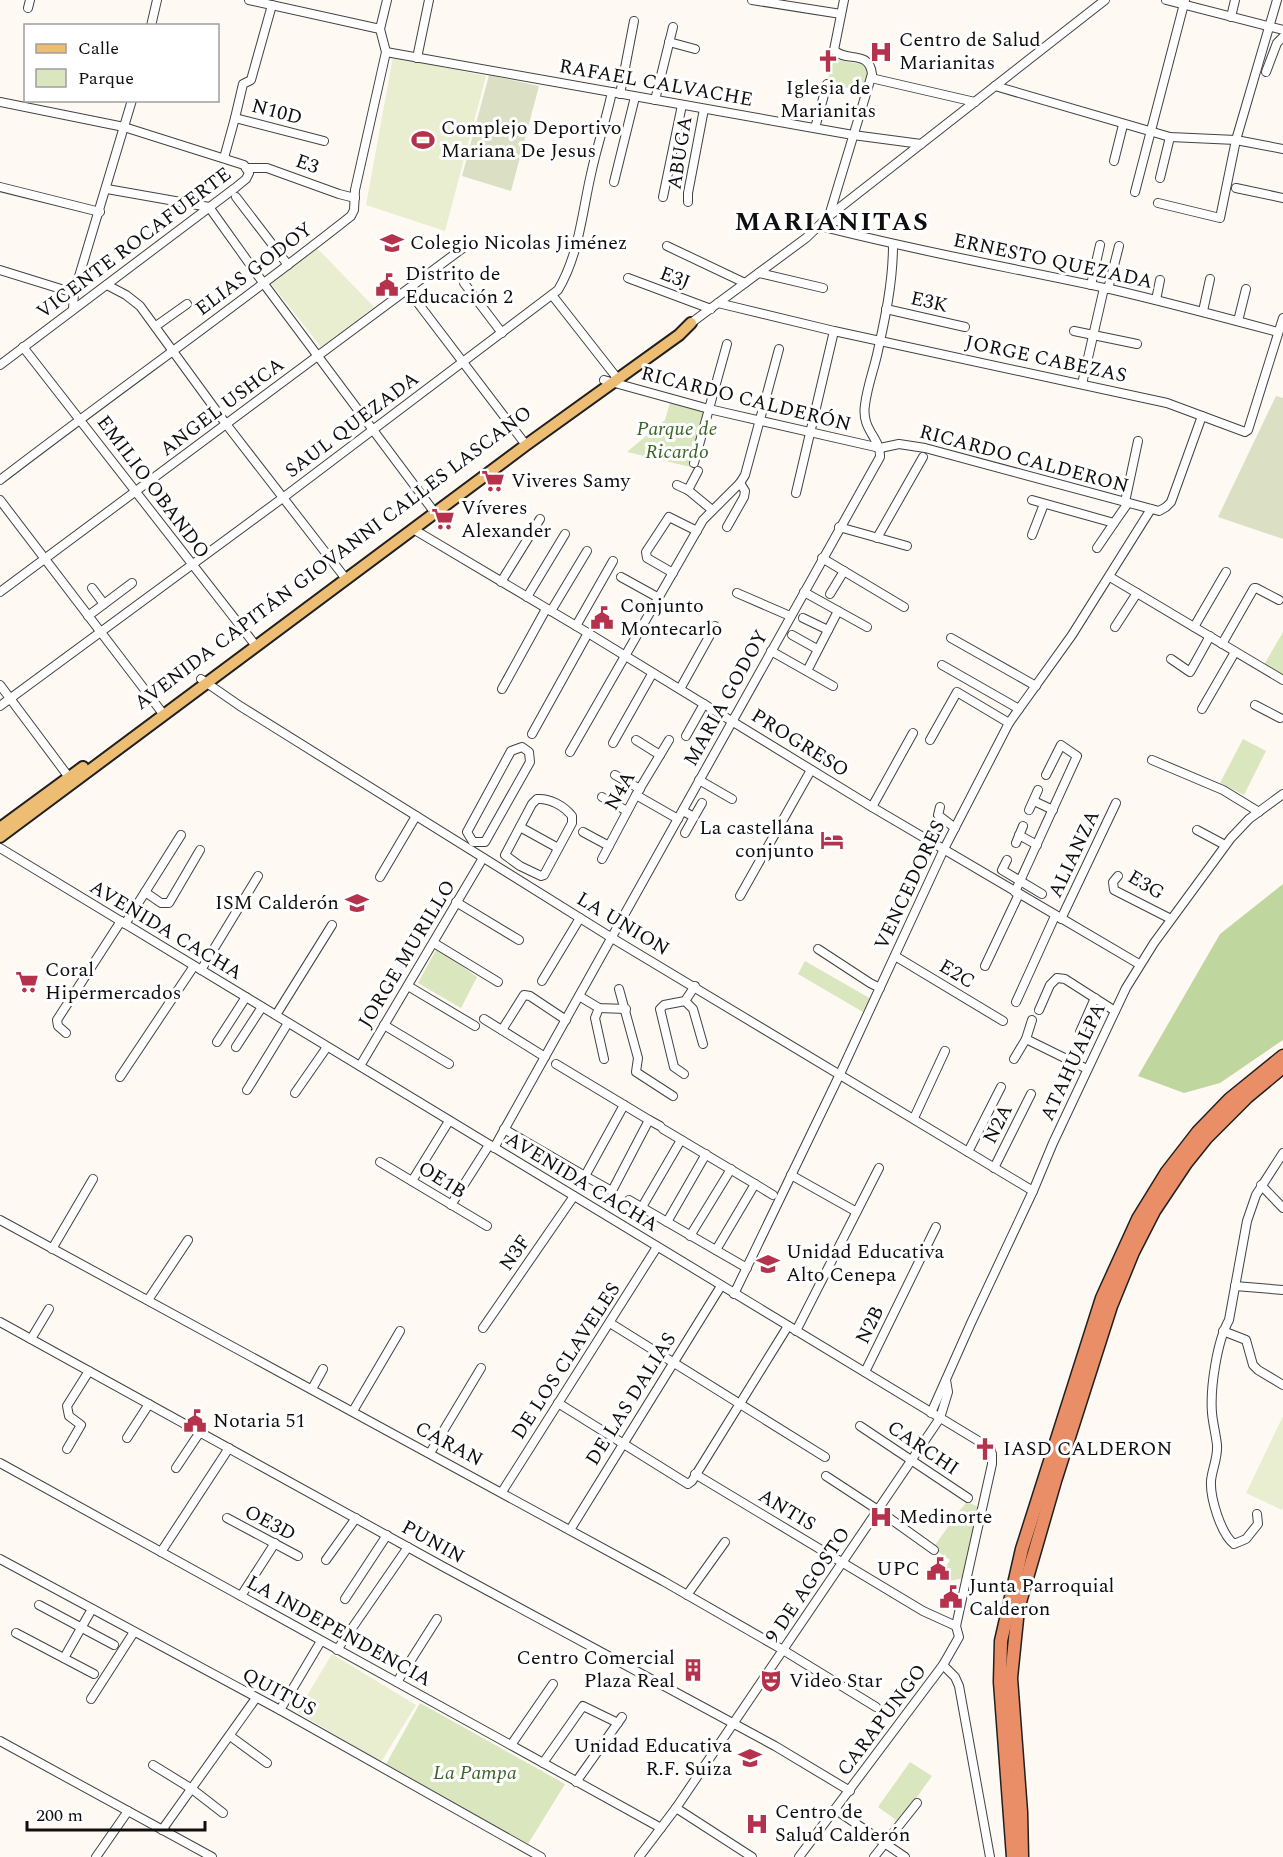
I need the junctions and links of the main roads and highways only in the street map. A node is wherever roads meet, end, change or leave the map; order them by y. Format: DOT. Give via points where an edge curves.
graph roads {
  1 [pos="691,323"];
  2 [pos="433,510"];
  3 [pos="344,577"];
  4 [pos="71,780"];
  5 [pos="0,828"];
  6 [pos="0,837"];
  7 [pos="1283,1056"];
  8 [pos="1283,1067"];
  9 [pos="1012,1857"];
  10 [pos="1022,1857"];
  1 -- 2 [label="main road, AVENIDA CAPITÁN GIOVANNI CALLES LASCANO"];
  2 -- 3 [label="main road, AVENIDA CAPITÁN GIOVANNI CALLES LASCANO"];
  2 -- 3 [label="main road" via="413,530"];
  3 -- 4 [label="main road"];
  4 -- 5 [label="main road"];
  4 -- 6 [label="main road"];
  7 -- 9 [label="highway" via="1230,1099 1167,1172 1138,1219 1102,1298 1022,1549 1001,1641 1000,1682"];
  8 -- 10 [label="highway" via="1247,1096 1186,1163 1144,1229 1111,1306 1018,1609 1011,1678"];
}
